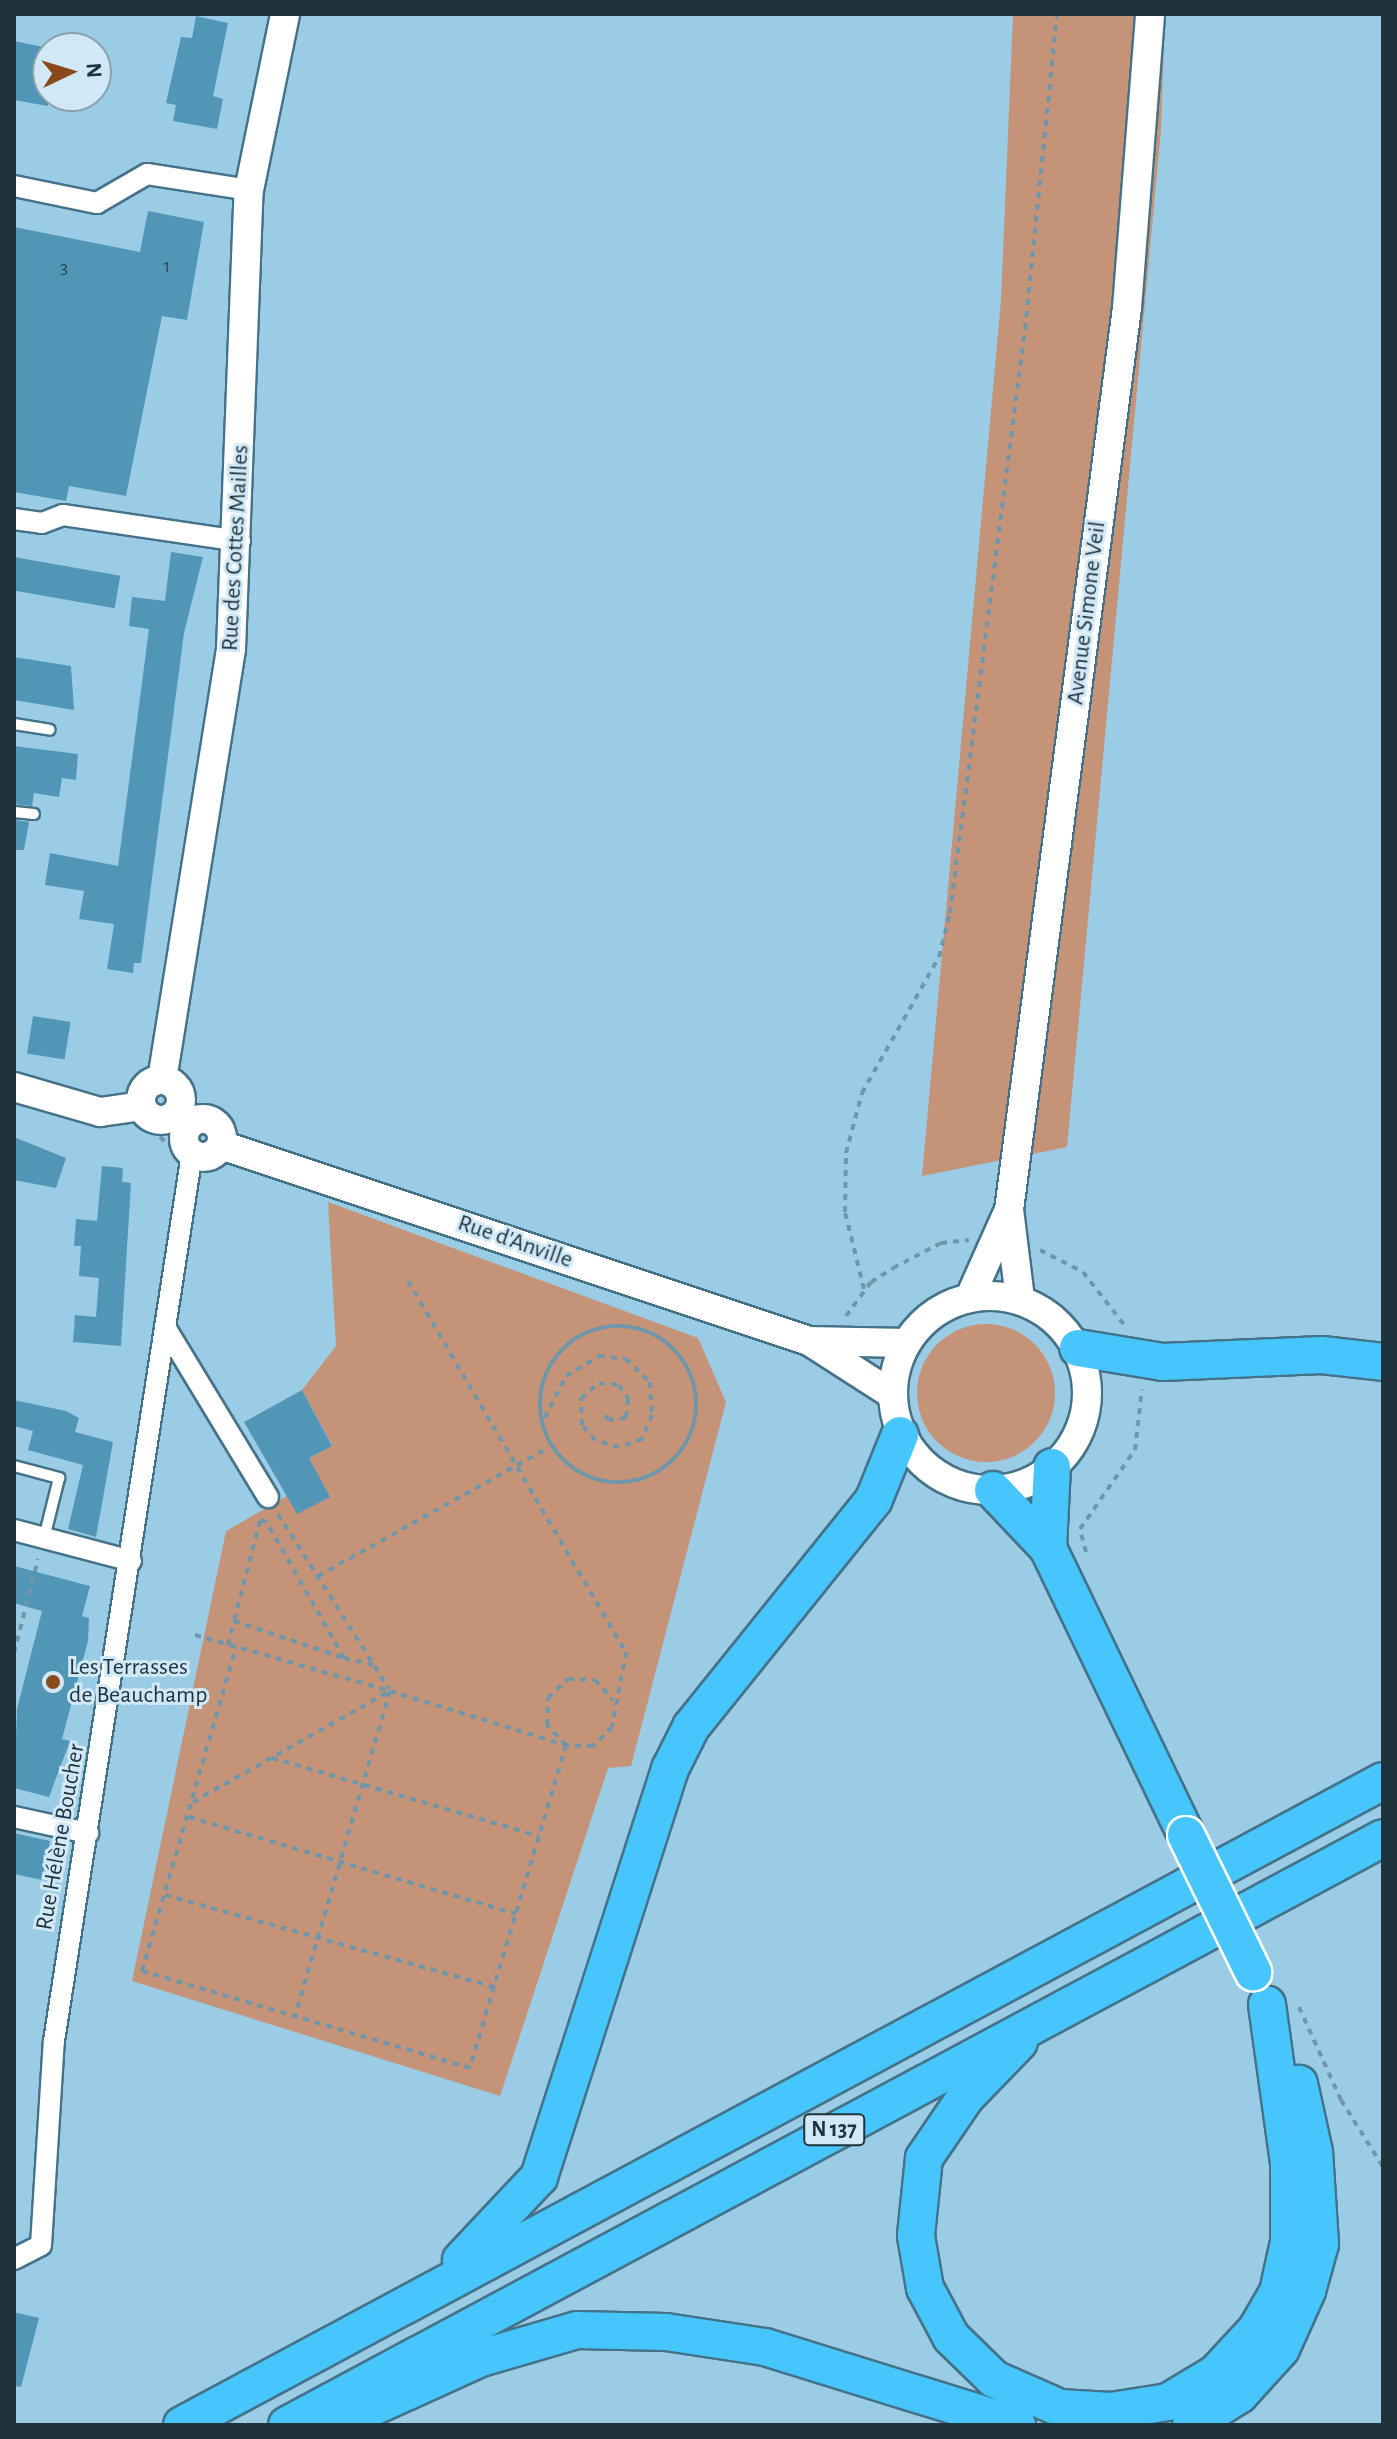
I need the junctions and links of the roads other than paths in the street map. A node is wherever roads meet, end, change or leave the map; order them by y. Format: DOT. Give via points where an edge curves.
graph roads {
  1 [pos="285,14"];
  2 [pos="1150,14"];
  3 [pos="14,186"];
  4 [pos="249,190"];
  5 [pos="14,519"];
  6 [pos="240,541"];
  7 [pos="14,724"];
  8 [pos="50,730"];
  9 [pos="14,812"];
  10 [pos="34,814"];
  11 [pos="14,1087"];
  12 [pos="154,1103"];
  13 [pos="193,1143"];
  14 [pos="1009,1210"];
  15 [pos="970,1297"];
  16 [pos="1020,1299"];
  17 [pos="165,1327"];
  18 [pos="809,1341"];
  19 [pos="906,1343"];
  20 [pos="1078,1348"];
  21 [pos="1383,1362"];
  22 [pos="893,1395"];
  23 [pos="900,1435"];
  24 [pos="14,1466"];
  25 [pos="1052,1467"];
  26 [pos="993,1490"];
  27 [pos="268,1497"];
  28 [pos="14,1530"];
  29 [pos="44,1538"];
  30 [pos="1048,1548"];
  31 [pos="131,1561"];
  32 [pos="1383,1781"];
  33 [pos="14,1817"];
  34 [pos="88,1833"];
  35 [pos="1383,1838"];
  36 [pos="1282,2003"];
  37 [pos="1039,2020"];
  38 [pos="14,2259"];
  39 [pos="419,2299"];
  40 [pos="182,2425"];
  41 [pos="287,2425"];
  42 [pos="333,2425"];
  43 [pos="1017,2425"];
  44 [pos="1191,2425"];
  1 -- 4 [label="street, Rue des Cottes Mailles"];
  2 -- 14 [label="street, Avenue Simone Veil" via="1127,308"];
  3 -- 4 [label="street" via="97,203 147,174"];
  4 -- 6 [label="street, Rue des Cottes Mailles"];
  5 -- 6 [label="street" via="42,523 63,515"];
  6 -- 12 [label="street, Rue des Cottes Mailles" via="231,649"];
  7 -- 8 [label="lane"];
  9 -- 10 [label="lane"];
  11 -- 12 [label="street" via="100,1112"];
  12 -- 13 [label="street"];
  13 -- 17 [label="street, Rue Hélène Boucher"];
  13 -- 18 [label="street, Rue d'Anville" via="209,1156 221,1145"];
  14 -- 15 [label="street, Avenue Simone Veil"];
  14 -- 16 [label="street, Avenue Simone Veil"];
  15 -- 16 [label="street"];
  15 -- 19 [label="street" via="923,1322"];
  16 -- 20 [label="street" via="1049,1315"];
  17 -- 27 [label="street"];
  17 -- 31 [label="street, Rue Hélène Boucher"];
  18 -- 19 [label="street, Rue d'Anville"];
  18 -- 22 [label="street, Rue d'Anville"];
  19 -- 22 [label="street"];
  20 -- 21 [label="highway" via="1163,1362 1322,1355"];
  20 -- 25 [label="street" via="1084,1418"];
  22 -- 23 [label="street"];
  23 -- 26 [label="street" via="941,1478"];
  23 -- 39 [label="highway" via="874,1499 712,1694 670,1769 539,2177 519,2207"];
  24 -- 29 [label="lane" via="59,1478"];
  25 -- 26 [label="street"];
  25 -- 30 [label="highway"];
  26 -- 30 [label="highway"];
  28 -- 29 [label="street"];
  29 -- 31 [label="street"];
  30 -- 36 [label="highway, bridge" via="1253,1972"];
  31 -- 34 [label="street, Rue Hélène Boucher"];
  32 -- 39 [label="highway, N 137"];
  33 -- 34 [label="street"];
  34 -- 38 [label="street, Rue Hélène Boucher" via="54,2041 41,2245"];
  35 -- 37 [label="highway, N 137"];
  36 -- 37 [label="highway" via="1289,2242 1278,2292 1256,2330 1216,2373 1168,2402 1111,2411 1060,2408 994,2379 951,2337 925,2288 916,2236 924,2158 965,2098"];
  36 -- 44 [label="highway" via="1314,2152 1320,2244 1281,2349 1239,2395"];
  37 -- 41 [label="highway, N 137"];
  39 -- 40 [label="highway, N 137"];
  42 -- 43 [label="highway" via="481,2358 577,2330 666,2332 765,2347"];
}
